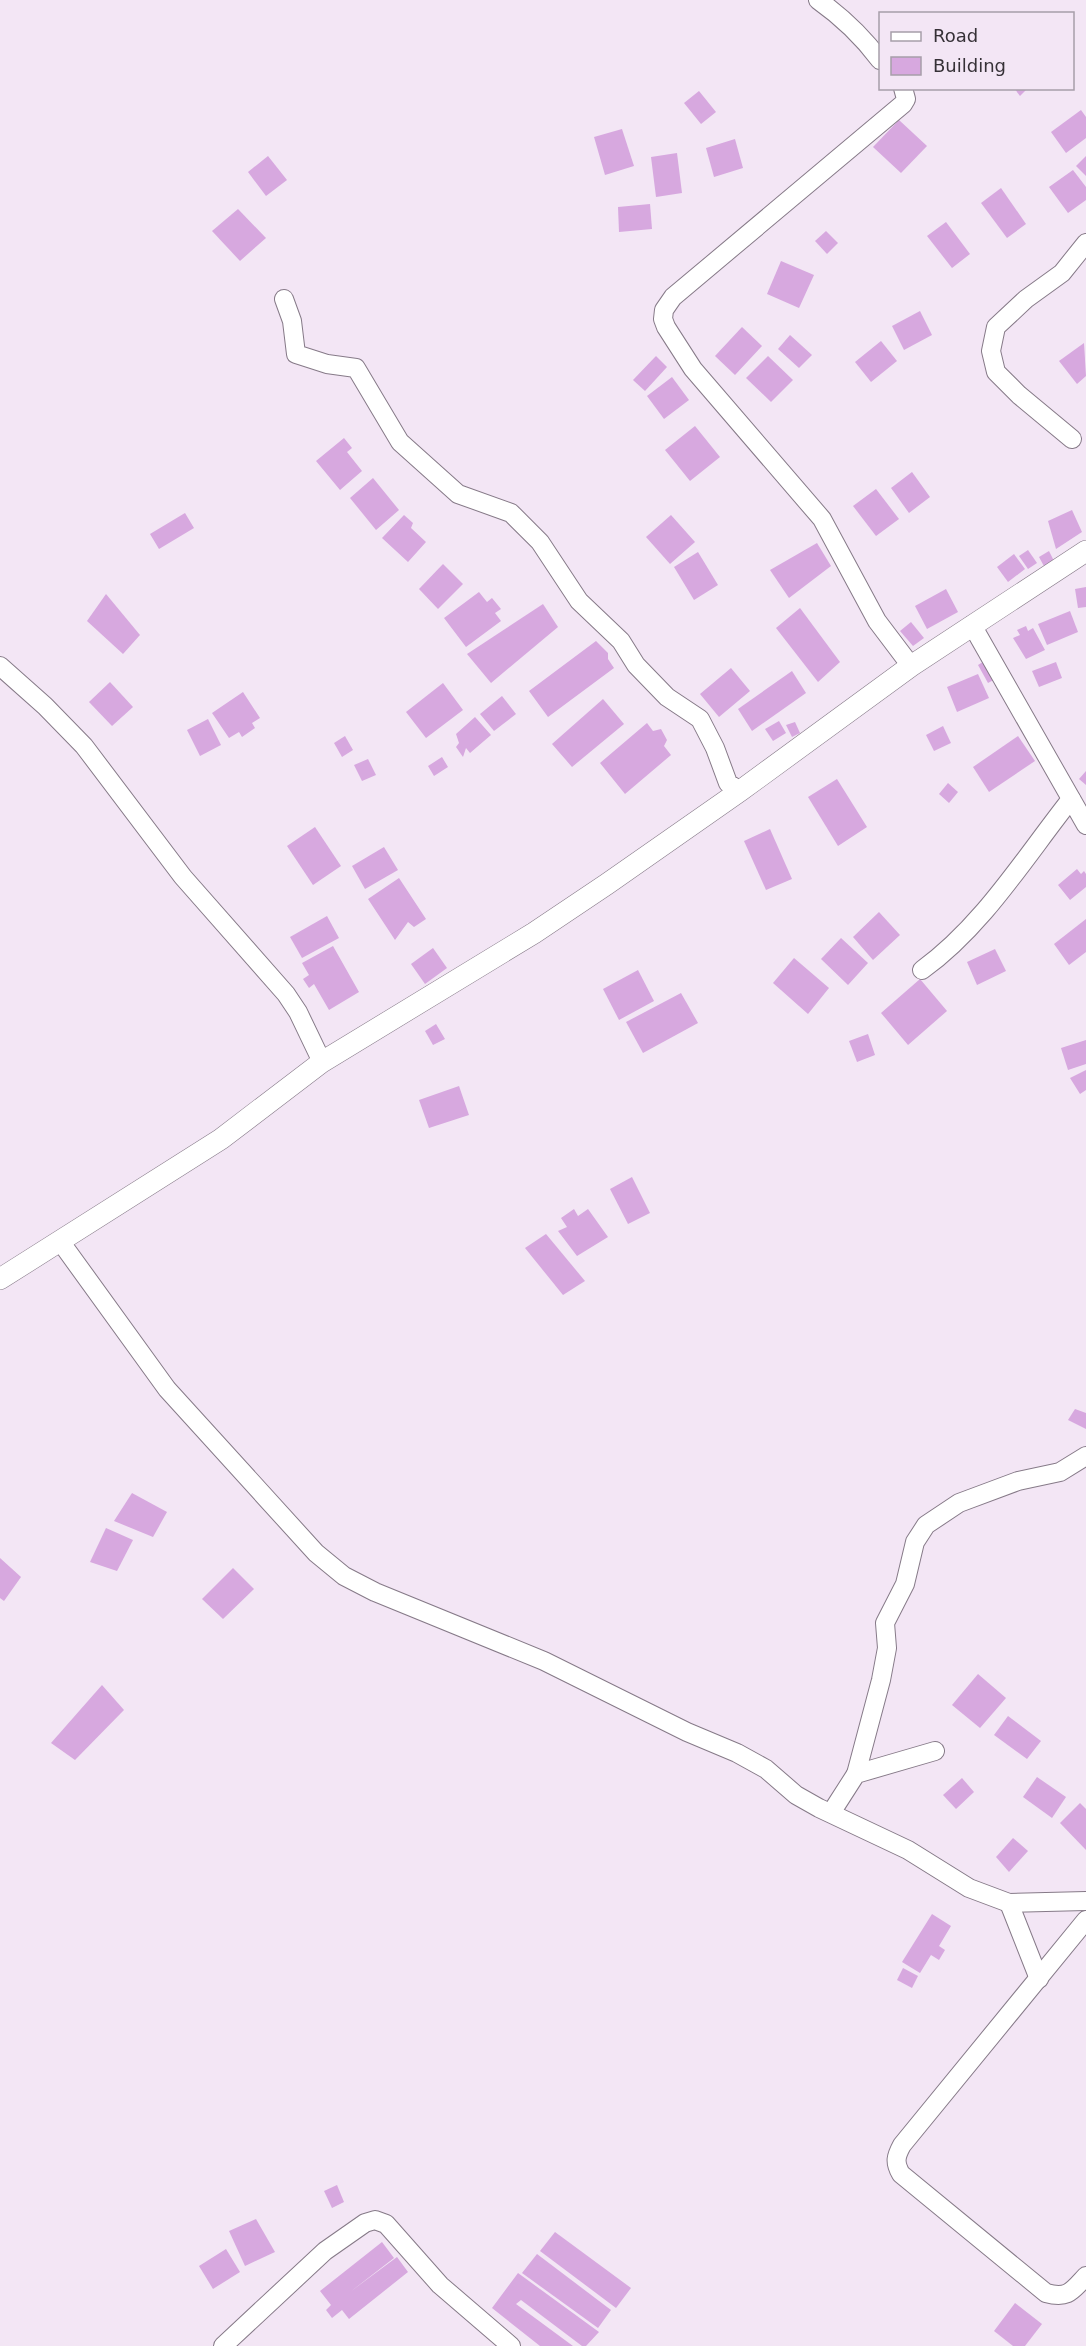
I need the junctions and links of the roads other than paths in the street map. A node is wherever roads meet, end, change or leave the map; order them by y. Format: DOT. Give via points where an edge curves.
graph roads {
  1 [pos="818,0"];
  2 [pos="879,59"];
  3 [pos="904,90"];
  4 [pos="1086,243"];
  5 [pos="284,299"];
  6 [pos="1072,438"];
  7 [pos="1086,550"];
  8 [pos="972,626"];
  9 [pos="0,666"];
  10 [pos="911,666"];
  11 [pos="740,791"];
  12 [pos="1071,799"];
  13 [pos="1086,825"];
  14 [pos="922,970"];
  15 [pos="322,1062"];
  16 [pos="60,1241"];
  17 [pos="0,1279"];
  18 [pos="1086,1456"];
  19 [pos="935,1751"];
  20 [pos="856,1774"];
  21 [pos="831,1814"];
  22 [pos="1086,1901"];
  23 [pos="1009,1903"];
  24 [pos="1086,1920"];
  25 [pos="1039,1979"];
  26 [pos="1086,2276"];
  27 [pos="223,2346"];
  28 [pos="511,2346"];
  1 -- 2 [label="street" via="840,16"];
  3 -- 10 [label="street" via="903,104 673,297 663,319 693,369 822,519 877,621"];
  4 -- 6 [label="street" via="1062,273 996,327 991,351 996,372"];
  5 -- 11 [label="street" via="292,321 296,354 356,368 400,442 458,494 511,513 540,542 579,601 621,641 636,665 667,697 700,719 728,783"];
  7 -- 8 [label="street"];
  8 -- 10 [label="street"];
  8 -- 12 [label="street"];
  9 -- 15 [label="street" via="84,746 183,878 286,993"];
  10 -- 11 [label="street"];
  11 -- 15 [label="street" via="534,933"];
  12 -- 13 [label="street"];
  12 -- 14 [label="street" via="998,895"];
  15 -- 16 [label="street" via="221,1139"];
  16 -- 17 [label="street"];
  16 -- 21 [label="street" via="167,1389 316,1553 344,1576 544,1661 737,1753 766,1769 796,1795"];
  18 -- 20 [label="street" via="1060,1472 1018,1481 959,1503 926,1524 915,1542 905,1584 885,1623 887,1648 881,1680"];
  19 -- 20 [label="street"];
  20 -- 21 [label="street"];
  21 -- 23 [label="street" via="908,1850 969,1888"];
  22 -- 23 [label="street"];
  23 -- 25 [label="street"];
  24 -- 25 [label="street"];
  25 -- 26 [label="street" via="902,2145 895,2164 901,2174 1046,2293 1065,2295"];
  27 -- 28 [label="street" via="325,2251 375,2220 386,2224 440,2285"];
}
